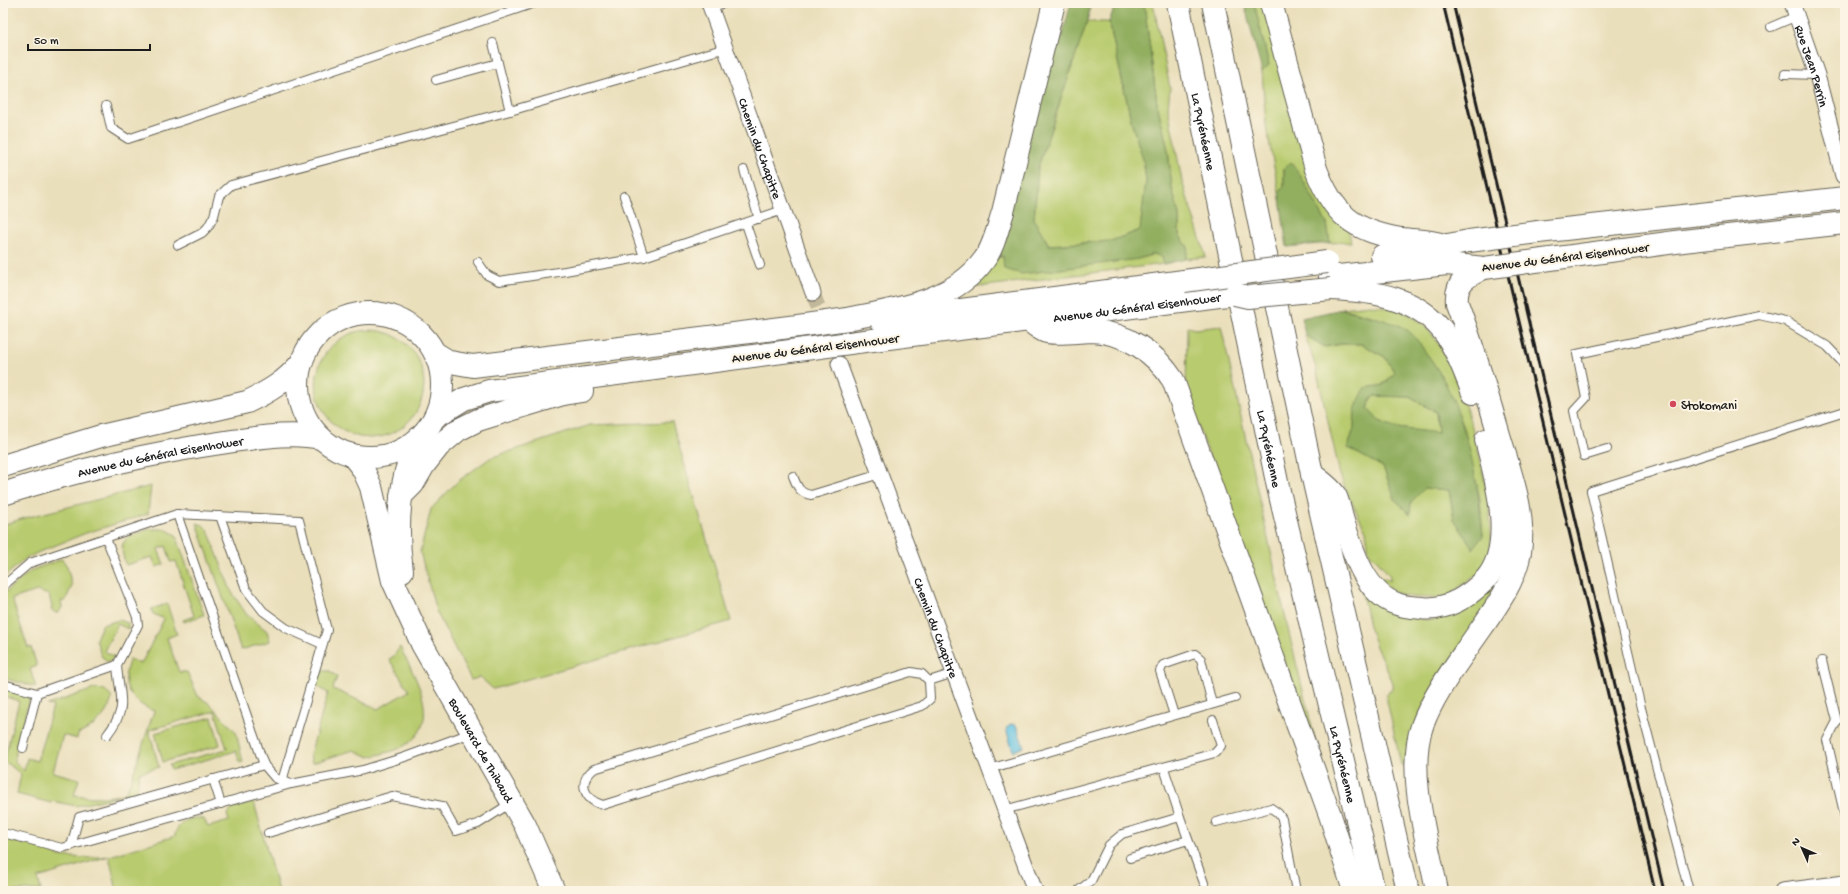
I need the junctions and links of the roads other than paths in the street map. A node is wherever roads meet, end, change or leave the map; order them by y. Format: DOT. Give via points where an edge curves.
graph roads {
  1 [pos="535,3"];
  2 [pos="726,3"];
  3 [pos="1054,3"];
  4 [pos="1178,3"];
  5 [pos="1213,3"];
  6 [pos="1271,3"];
  7 [pos="710,5"];
  8 [pos="1794,10"];
  9 [pos="1771,27"];
  10 [pos="493,43"];
  11 [pos="726,48"];
  12 [pos="498,63"];
  13 [pos="1785,74"];
  14 [pos="1817,75"];
  15 [pos="436,80"];
  16 [pos="106,106"];
  17 [pos="510,111"];
  18 [pos="744,170"];
  19 [pos="1843,176"];
  20 [pos="624,196"];
  21 [pos="1845,198"];
  22 [pos="783,210"];
  23 [pos="759,219"];
  24 [pos="1845,223"];
  25 [pos="746,224"];
  26 [pos="178,245"];
  27 [pos="1444,245"];
  28 [pos="644,257"];
  29 [pos="478,262"];
  30 [pos="760,265"];
  31 [pos="1484,268"];
  32 [pos="1330,276"];
  33 [pos="1187,291"];
  34 [pos="813,293"];
  35 [pos="848,319"];
  36 [pos="1029,320"];
  37 [pos="435,353"];
  38 [pos="302,362"];
  39 [pos="839,364"];
  40 [pos="1845,365"];
  41 [pos="637,371"];
  42 [pos="1845,410"];
  43 [pos="429,426"];
  44 [pos="320,438"];
  45 [pos="1607,449"];
  46 [pos="352,455"];
  47 [pos="3,466"];
  48 [pos="880,474"];
  49 [pos="1312,474"];
  50 [pos="793,476"];
  51 [pos="3,494"];
  52 [pos="401,496"];
  53 [pos="177,514"];
  54 [pos="220,516"];
  55 [pos="106,538"];
  56 [pos="3,586"];
  57 [pos="407,609"];
  58 [pos="322,644"];
  59 [pos="1822,661"];
  60 [pos="117,665"];
  61 [pos="954,673"];
  62 [pos="929,681"];
  63 [pos="3,684"];
  64 [pos="37,693"];
  65 [pos="1235,698"];
  66 [pos="1212,704"];
  67 [pos="1174,715"];
  68 [pos="1213,720"];
  69 [pos="472,733"];
  70 [pos="107,736"];
  71 [pos="23,748"];
  72 [pos="264,765"];
  73 [pos="1164,768"];
  74 [pos="989,769"];
  75 [pos="213,779"];
  76 [pos="282,781"];
  77 [pos="291,784"];
  78 [pos="512,803"];
  79 [pos="220,804"];
  80 [pos="1004,810"];
  81 [pos="1180,817"];
  82 [pos="1845,817"];
  83 [pos="1216,822"];
  84 [pos="3,833"];
  85 [pos="268,833"];
  86 [pos="1188,840"];
  87 [pos="71,846"];
  88 [pos="1130,858"];
  89 [pos="1845,882"];
  90 [pos="1204,883"];
  91 [pos="554,891"];
  92 [pos="1035,891"];
  93 [pos="1078,891"];
  94 [pos="1296,891"];
  95 [pos="1354,891"];
  96 [pos="1374,891"];
  97 [pos="1408,891"];
  98 [pos="1437,891"];
  99 [pos="1689,891"];
  100 [pos="1782,891"];
  1 -- 16 [label="lane" via="128,139 111,128"];
  2 -- 7 [label="lane"];
  3 -- 35 [label="main road" via="1003,212 995,238 984,260 968,277 948,291 926,300"];
  4 -- 96 [label="main road, La Pyrénéenne" via="1278,487"];
  5 -- 49 [label="main road"];
  6 -- 27 [label="main road" via="1316,169 1323,188 1333,204 1357,226 1378,234 1428,240"];
  7 -- 11 [label="street, Chemin du Chapitre"];
  8 -- 9 [label="lane"];
  8 -- 14 [label="street, Rue Jean Perrin"];
  10 -- 12 [label="lane"];
  11 -- 17 [label="lane"];
  11 -- 22 [label="street, Chemin du Chapitre"];
  12 -- 15 [label="lane"];
  12 -- 17 [label="lane"];
  13 -- 14 [label="lane"];
  14 -- 19 [label="street, Rue Jean Perrin"];
  17 -- 26 [label="lane" via="231,185 219,196 208,227 202,233"];
  18 -- 23 [label="lane"];
  20 -- 28 [label="lane"];
  21 -- 27 [label="main road, Avenue du Général Eisenhower, bridge"];
  22 -- 23 [label="lane"];
  22 -- 34 [label="street, Chemin du Chapitre"];
  23 -- 25 [label="lane"];
  24 -- 31 [label="main road, Avenue du Général Eisenhower, bridge" via="1683,241"];
  25 -- 28 [label="lane"];
  25 -- 30 [label="lane"];
  27 -- 32 [label="main road, Avenue du Général Eisenhower"];
  28 -- 29 [label="lane" via="499,281 487,275"];
  31 -- 32 [label="main road, Avenue du Général Eisenhower" via="1447,264"];
  31 -- 98 [label="main road" via="1468,275 1461,283 1456,292 1457,302 1514,484 1520,514 1520,552 1507,588 1444,683 1422,726 1417,747 1418,794"];
  32 -- 33 [label="main road, Avenue du Général Eisenhower, bridge"];
  32 -- 33 [label="main road, Avenue du Général Eisenhower, bridge" via="1248,297"];
  32 -- 49 [label="main road" via="1365,291 1384,294 1406,302 1438,324 1447,335 1473,394 1492,461 1502,518 1500,543 1488,576 1475,590 1441,608 1396,604 1380,594 1366,579 1354,554 1334,494"];
  33 -- 35 [label="main road, Avenue du Général Eisenhower" via="892,319"];
  33 -- 36 [label="main road, Avenue du Général Eisenhower"];
  35 -- 37 [label="main road, Avenue du Général Eisenhower, bridge" via="473,366 450,362"];
  36 -- 41 [label="main road, Avenue du Général Eisenhower, bridge"];
  36 -- 95 [label="main road" via="1045,332 1094,331 1116,335 1151,353 1173,380 1330,815"];
  37 -- 38 [label="main road" via="416,329 403,321 388,315 358,314 343,318 318,336 308,348"];
  37 -- 43 [label="main road, Boulevard de Thibaud" via="442,385 440,402"];
  38 -- 44 [label="main road" via="298,389 300,403 305,416"];
  38 -- 47 [label="main road" via="290,377 269,392 247,402 102,436"];
  39 -- 48 [label="street, Chemin du Chapitre"];
  40 -- 45 [label="lane" via="1827,346 1785,321 1759,315 1577,354 1586,398 1574,411 1584,456"];
  41 -- 43 [label="main road, Avenue du Général Eisenhower" via="489,390 464,399"];
  41 -- 52 [label="main road" via="608,387 563,394 478,420 458,430 438,446 413,484"];
  42 -- 99 [label="lane" via="1591,491 1641,708"];
  43 -- 46 [label="main road, Avenue du Général Eisenhower" via="404,448 383,456"];
  43 -- 52 [label="main road, Boulevard de Thibaud" via="406,470"];
  44 -- 46 [label="main road"];
  44 -- 51 [label="main road, Avenue du Général Eisenhower" via="305,435 258,438 198,446 132,460"];
  46 -- 57 [label="main road, Boulevard de Thibaud" via="363,469 371,487 393,580"];
  48 -- 50 [label="lane" via="811,495 797,488"];
  48 -- 61 [label="street, Chemin du Chapitre"];
  49 -- 97 [label="main road"];
  52 -- 57 [label="main road, Boulevard de Thibaud" via="398,525"];
  53 -- 54 [label="lane"];
  53 -- 55 [label="lane"];
  53 -- 72 [label="lane"];
  54 -- 58 [label="lane" via="246,589 263,611 286,628"];
  54 -- 58 [label="lane" via="299,520 326,630"];
  55 -- 56 [label="lane" via="30,563"];
  55 -- 60 [label="lane" via="138,625"];
  57 -- 69 [label="main road, Boulevard de Thibaud" via="422,644"];
  58 -- 76 [label="lane"];
  59 -- 82 [label="lane" via="1837,721 1827,740"];
  60 -- 64 [label="lane"];
  60 -- 70 [label="lane" via="122,706 117,722"];
  61 -- 62 [label="lane"];
  61 -- 74 [label="street, Chemin du Chapitre"];
  62 -- 62 [label="lane" via="930,699 922,706 603,805 594,803 584,788 584,780 588,774 609,764 911,672 922,674"];
  63 -- 64 [label="lane"];
  64 -- 71 [label="lane"];
  65 -- 66 [label="lane"];
  66 -- 67 [label="lane"];
  66 -- 67 [label="lane" via="1201,659 1195,654 1163,665 1160,671"];
  67 -- 74 [label="lane"];
  68 -- 73 [label="lane" via="1220,746 1215,753"];
  69 -- 77 [label="lane" via="363,770"];
  69 -- 78 [label="main road, Boulevard de Thibaud"];
  72 -- 75 [label="lane"];
  72 -- 76 [label="lane" via="275,778"];
  73 -- 80 [label="lane"];
  73 -- 81 [label="lane"];
  74 -- 80 [label="street, Chemin du Chapitre"];
  75 -- 79 [label="lane"];
  75 -- 87 [label="lane" via="79,817"];
  76 -- 77 [label="lane"];
  77 -- 79 [label="lane"];
  78 -- 85 [label="lane" via="478,824 456,831 442,806 392,796"];
  78 -- 91 [label="main road, Boulevard de Thibaud" via="525,825"];
  79 -- 87 [label="lane"];
  80 -- 92 [label="street, Chemin du Chapitre"];
  81 -- 86 [label="lane"];
  81 -- 93 [label="lane" via="1122,834 1109,845 1091,881"];
  83 -- 94 [label="lane" via="1271,808 1278,812 1282,819"];
  84 -- 87 [label="lane" via="62,848"];
  86 -- 88 [label="lane"];
  86 -- 90 [label="lane"];
  89 -- 100 [label="street"];
}
